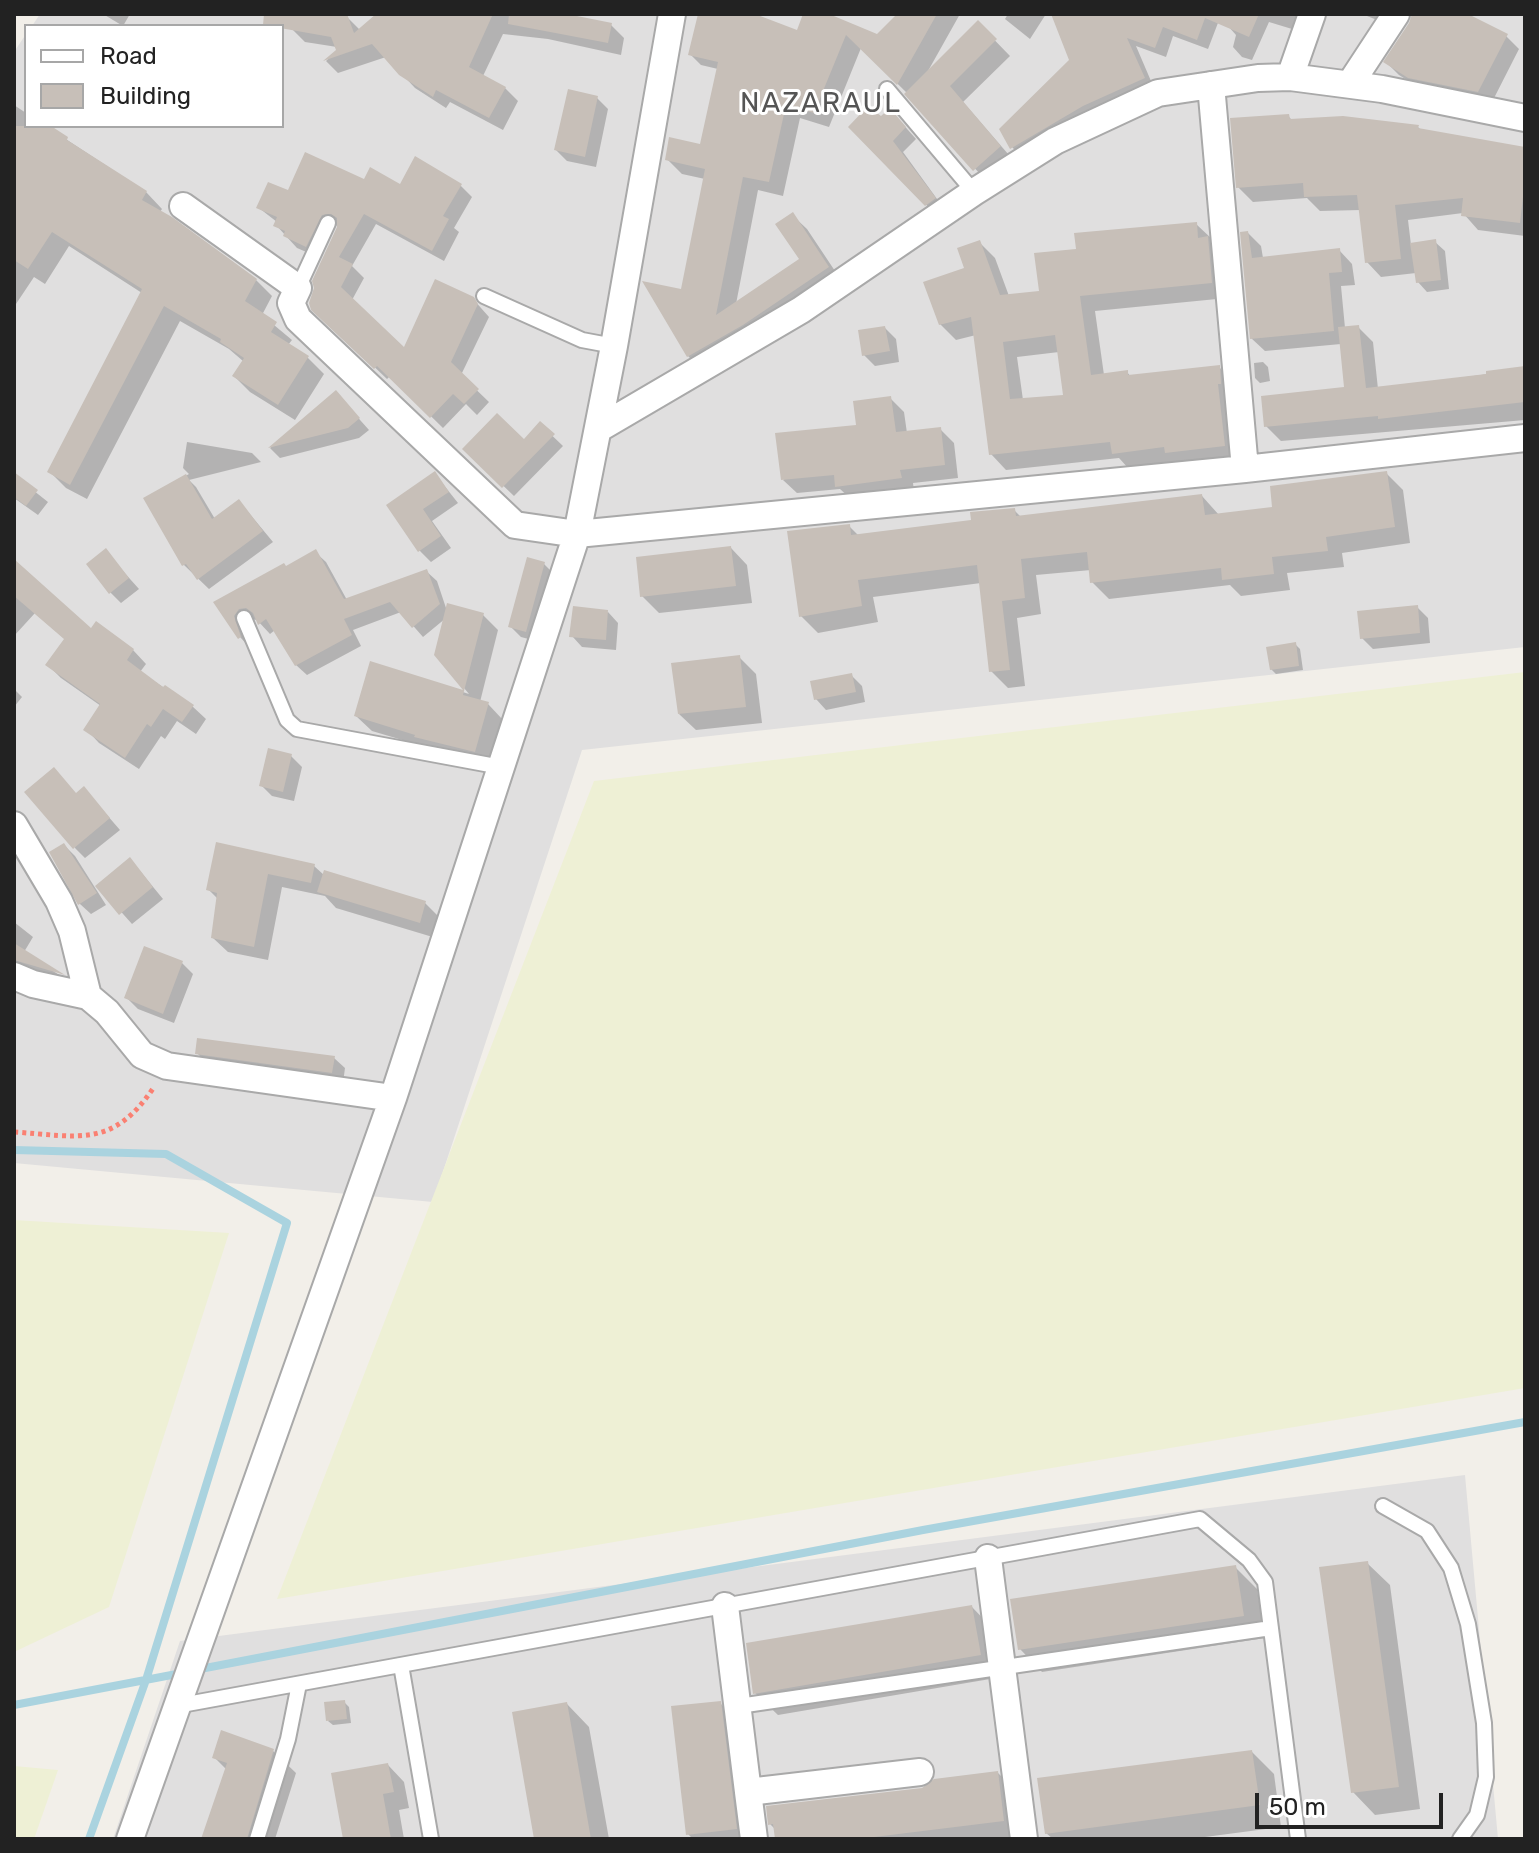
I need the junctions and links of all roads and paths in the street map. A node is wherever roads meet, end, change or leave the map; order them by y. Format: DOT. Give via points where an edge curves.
graph roads {
  1 [pos="672,14"];
  2 [pos="1312,14"];
  3 [pos="1396,14"];
  4 [pos="1290,77"];
  5 [pos="1350,84"];
  6 [pos="1211,85"];
  7 [pos="887,89"];
  8 [pos="1525,118"];
  9 [pos="974,192"];
  10 [pos="183,206"];
  11 [pos="328,223"];
  12 [pos="298,288"];
  13 [pos="484,296"];
  14 [pos="614,346"];
  15 [pos="598,429"];
  16 [pos="1525,438"];
  17 [pos="1245,469"];
  18 [pos="577,534"];
  19 [pos="244,618"];
  20 [pos="501,767"];
  21 [pos="14,825"];
  22 [pos="14,976"];
  23 [pos="88,996"];
  24 [pos="167,1066"];
  25 [pos="393,1098"];
  26 [pos="14,1132"];
  27 [pos="1383,1506"];
  28 [pos="988,1558"];
  29 [pos="725,1606"];
  30 [pos="1271,1628"];
  31 [pos="401,1665"];
  32 [pos="1002,1668"];
  33 [pos="299,1684"];
  34 [pos="179,1698"];
  35 [pos="739,1706"];
  36 [pos="920,1772"];
  37 [pos="748,1792"];
  38 [pos="130,1839"];
  39 [pos="257,1839"];
  40 [pos="431,1839"];
  41 [pos="754,1839"];
  42 [pos="1024,1839"];
  43 [pos="1298,1839"];
  44 [pos="1460,1839"];
  1 -- 14 [label="street"];
  2 -- 4 [label="street"];
  3 -- 5 [label="street"];
  4 -- 5 [label="street"];
  4 -- 6 [label="street"];
  5 -- 8 [label="street"];
  6 -- 9 [label="street" via="1158,93 1055,141"];
  6 -- 17 [label="street"];
  7 -- 9 [label="lane"];
  9 -- 15 [label="street" via="801,310"];
  10 -- 12 [label="street"];
  11 -- 12 [label="lane"];
  12 -- 18 [label="street" via="291,303 298,319 515,525"];
  13 -- 14 [label="lane" via="582,340"];
  14 -- 15 [label="street"];
  15 -- 18 [label="street"];
  16 -- 17 [label="street"];
  17 -- 18 [label="street"];
  18 -- 20 [label="street"];
  19 -- 20 [label="lane" via="287,720 297,729"];
  20 -- 25 [label="street"];
  21 -- 23 [label="street" via="72,931"];
  22 -- 23 [label="street"];
  23 -- 24 [label="street" via="142,1055"];
  24 -- 25 [label="street"];
  24 -- 26 [label="path" via="120,1125 90,1137"];
  25 -- 34 [label="street"];
  27 -- 44 [label="lane" via="1427,1531 1451,1568 1468,1624 1484,1723 1486,1777 1477,1815"];
  28 -- 29 [label="lane"];
  28 -- 30 [label="lane" via="1200,1519 1249,1560 1265,1582"];
  28 -- 32 [label="street"];
  29 -- 31 [label="lane"];
  29 -- 35 [label="street"];
  30 -- 32 [label="lane"];
  30 -- 43 [label="lane"];
  31 -- 33 [label="lane"];
  31 -- 40 [label="lane"];
  32 -- 35 [label="lane"];
  32 -- 42 [label="street"];
  33 -- 34 [label="lane"];
  33 -- 39 [label="lane"];
  34 -- 38 [label="street"];
  35 -- 37 [label="street"];
  36 -- 37 [label="street"];
  37 -- 41 [label="street"];
}
